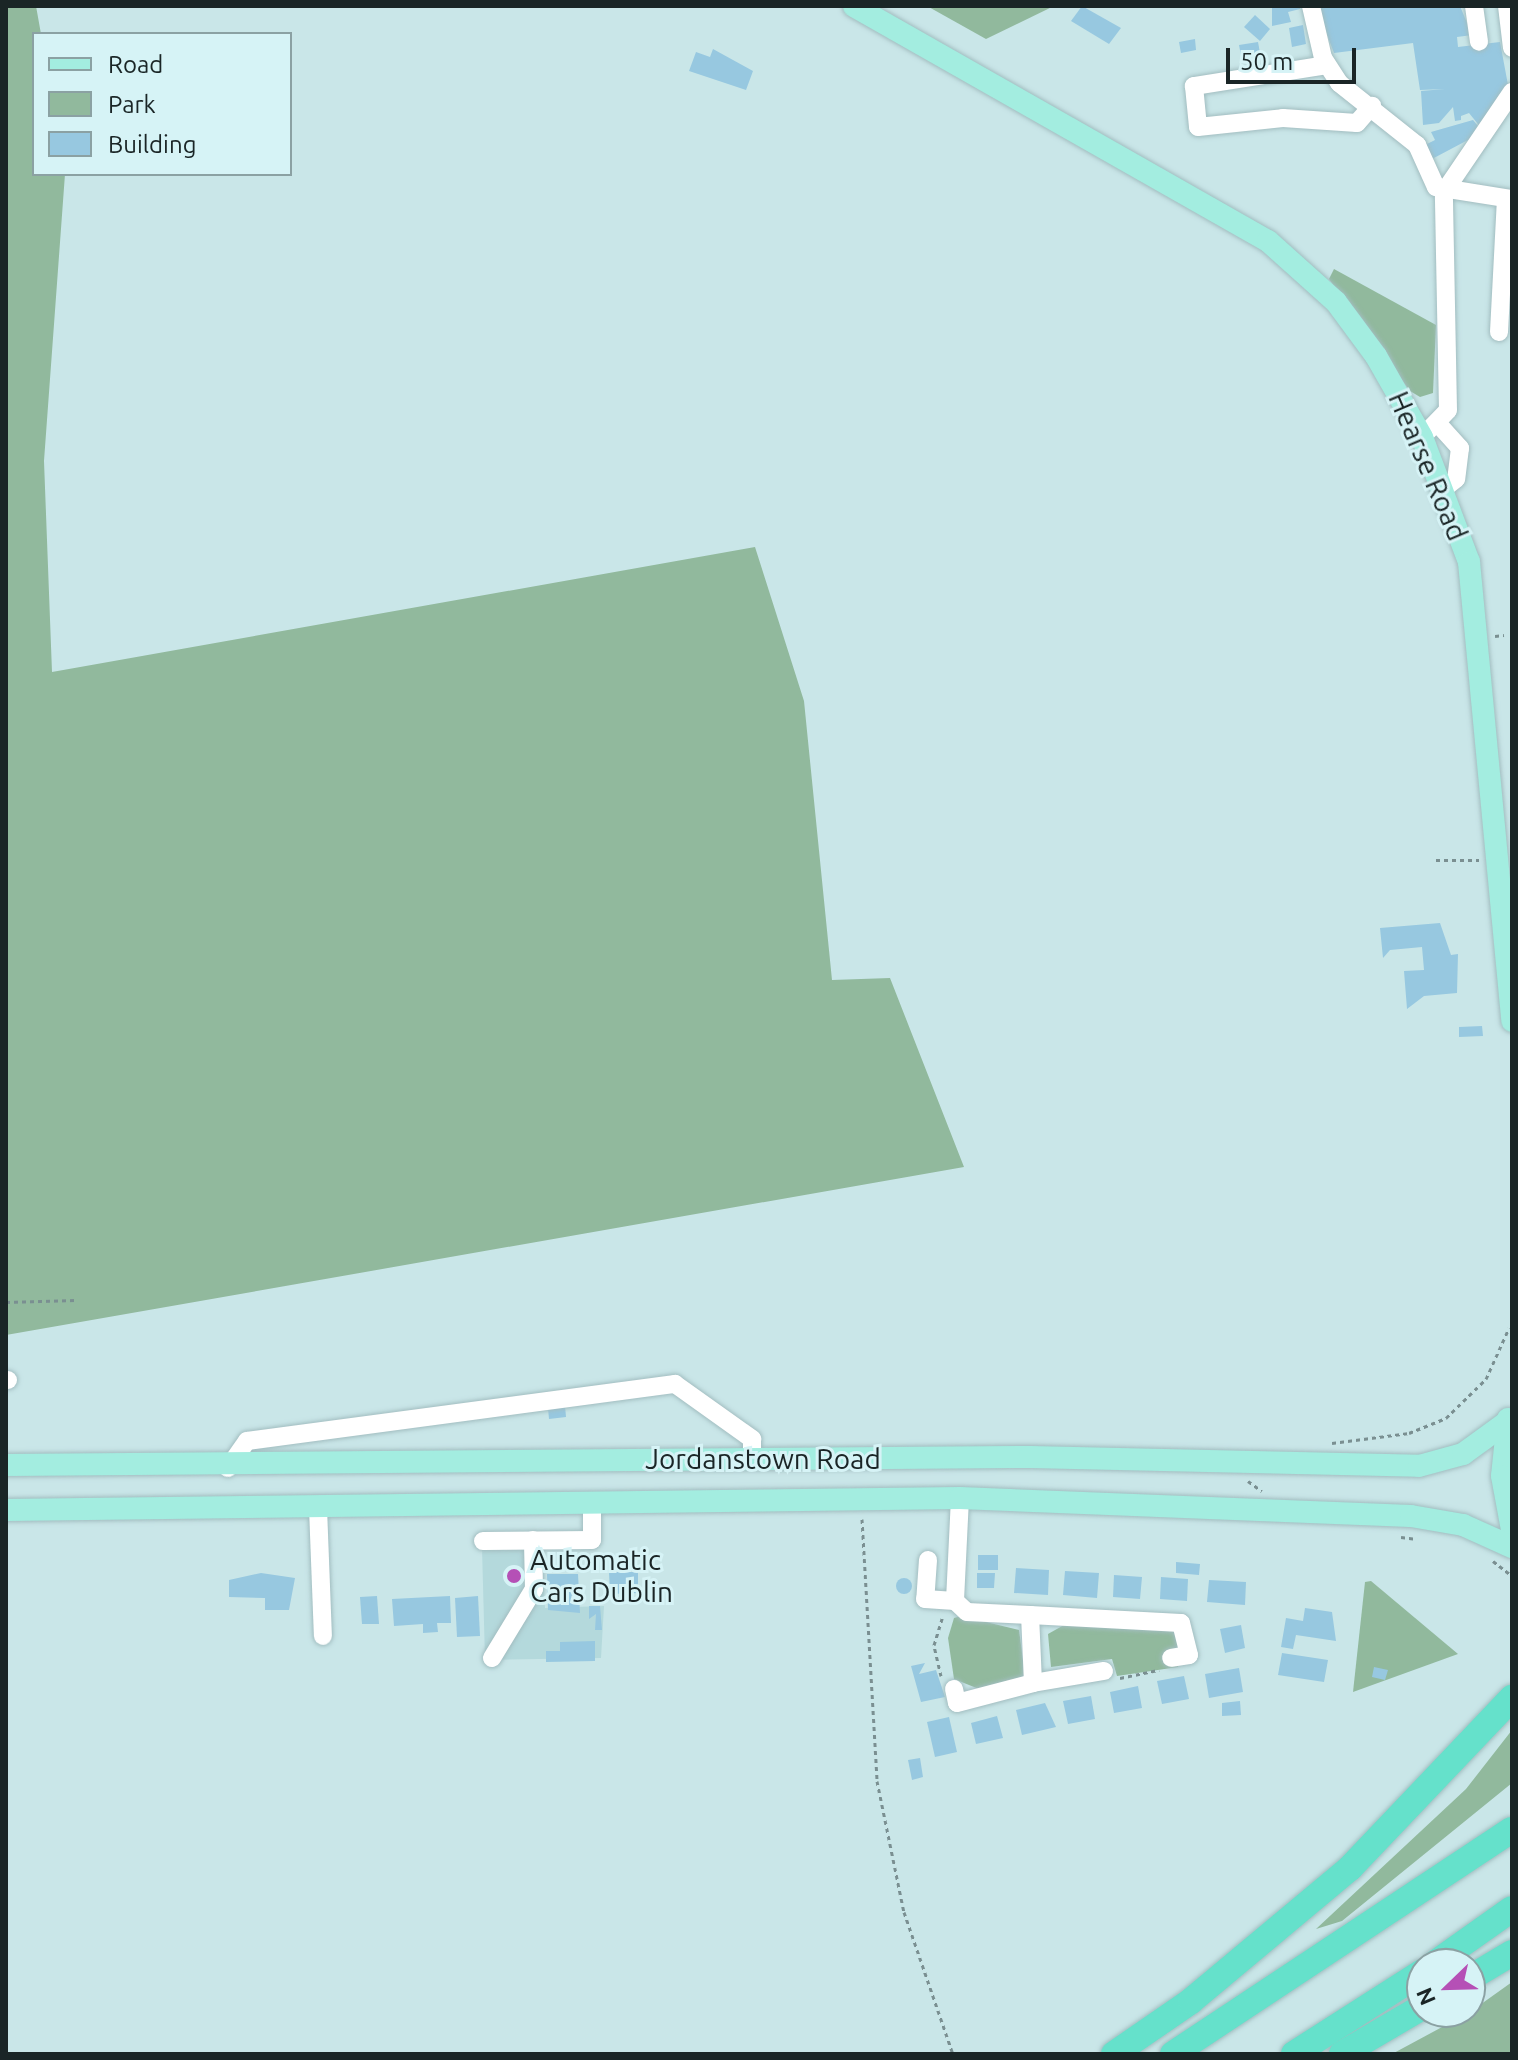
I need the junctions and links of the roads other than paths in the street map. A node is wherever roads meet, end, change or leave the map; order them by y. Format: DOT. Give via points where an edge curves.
graph roads {
  1 [pos="854,6"];
  2 [pos="1311,6"];
  3 [pos="1474,6"];
  4 [pos="1507,6"];
  5 [pos="1479,42"];
  6 [pos="1512,48"];
  7 [pos="1327,65"];
  8 [pos="1512,92"];
  9 [pos="1372,106"];
  10 [pos="1444,192"];
  11 [pos="1509,199"];
  12 [pos="1499,332"];
  13 [pos="1431,432"];
  14 [pos="1443,489"];
  15 [pos="1512,1021"];
  16 [pos="1510,1416"];
  17 [pos="752,1458"];
  18 [pos="6,1465"];
  19 [pos="228,1468"];
  20 [pos="960,1498"];
  21 [pos="592,1503"];
  22 [pos="318,1508"];
  23 [pos="6,1510"];
  24 [pos="1512,1530"];
  25 [pos="533,1540"];
  26 [pos="483,1541"];
  27 [pos="1512,1547"];
  28 [pos="928,1560"];
  29 [pos="955,1601"];
  30 [pos="1030,1615"];
  31 [pos="323,1636"];
  32 [pos="492,1658"];
  33 [pos="1171,1658"];
  34 [pos="1104,1671"];
  35 [pos="1033,1683"];
  36 [pos="954,1689"];
  37 [pos="1512,1698"];
  38 [pos="1512,1830"];
  39 [pos="1512,1909"];
  40 [pos="1457,1948"];
  41 [pos="1512,1953"];
  42 [pos="1486,1968"];
  43 [pos="1406,1982"];
  44 [pos="1406,2016"];
  45 [pos="1114,2054"];
  46 [pos="1173,2054"];
  47 [pos="1294,2054"];
  48 [pos="1342,2054"];
  1 -- 13 [label="main road, Hearse Road" via="1268,241 1336,302"];
  2 -- 7 [label="street"];
  3 -- 5 [label="street"];
  4 -- 6 [label="street"];
  7 -- 9 [label="street"];
  7 -- 9 [label="street" via="1194,86 1198,127 1283,118 1357,123"];
  8 -- 10 [label="street"];
  9 -- 10 [label="street" via="1417,145"];
  10 -- 11 [label="street"];
  10 -- 13 [label="street" via="1448,410"];
  11 -- 12 [label="street"];
  13 -- 14 [label="main road, Hearse Road"];
  13 -- 14 [label="street" via="1460,448 1456,479"];
  14 -- 15 [label="main road, Hearse Road" via="1469,562"];
  16 -- 17 [label="main road, Jordanstown Road" via="1463,1454 1419,1466"];
  16 -- 24 [label="main road" via="1503,1495"];
  17 -- 19 [label="main road, Jordanstown Road"];
  17 -- 19 [label="street" via="752,1439 675,1384 247,1441"];
  18 -- 19 [label="main road, Jordanstown Road"];
  20 -- 21 [label="main road, Jordanstown Road"];
  20 -- 27 [label="main road, Jordanstown Road" via="1411,1516 1463,1525"];
  20 -- 29 [label="street"];
  21 -- 22 [label="main road, Jordanstown Road"];
  21 -- 25 [label="street" via="592,1540"];
  22 -- 23 [label="main road, Jordanstown Road"];
  22 -- 31 [label="street"];
  25 -- 26 [label="street"];
  25 -- 32 [label="street" via="534,1589"];
  28 -- 29 [label="street" via="925,1599"];
  29 -- 30 [label="street" via="967,1612"];
  30 -- 33 [label="street" via="1181,1623 1189,1655"];
  30 -- 35 [label="street"];
  34 -- 35 [label="street"];
  35 -- 36 [label="street" via="957,1703"];
  37 -- 45 [label="highway" via="1350,1868 1191,2001"];
  38 -- 46 [label="highway"];
  39 -- 40 [label="highway"];
  41 -- 42 [label="highway"];
  43 -- 47 [label="highway"];
  44 -- 48 [label="highway"];
}
